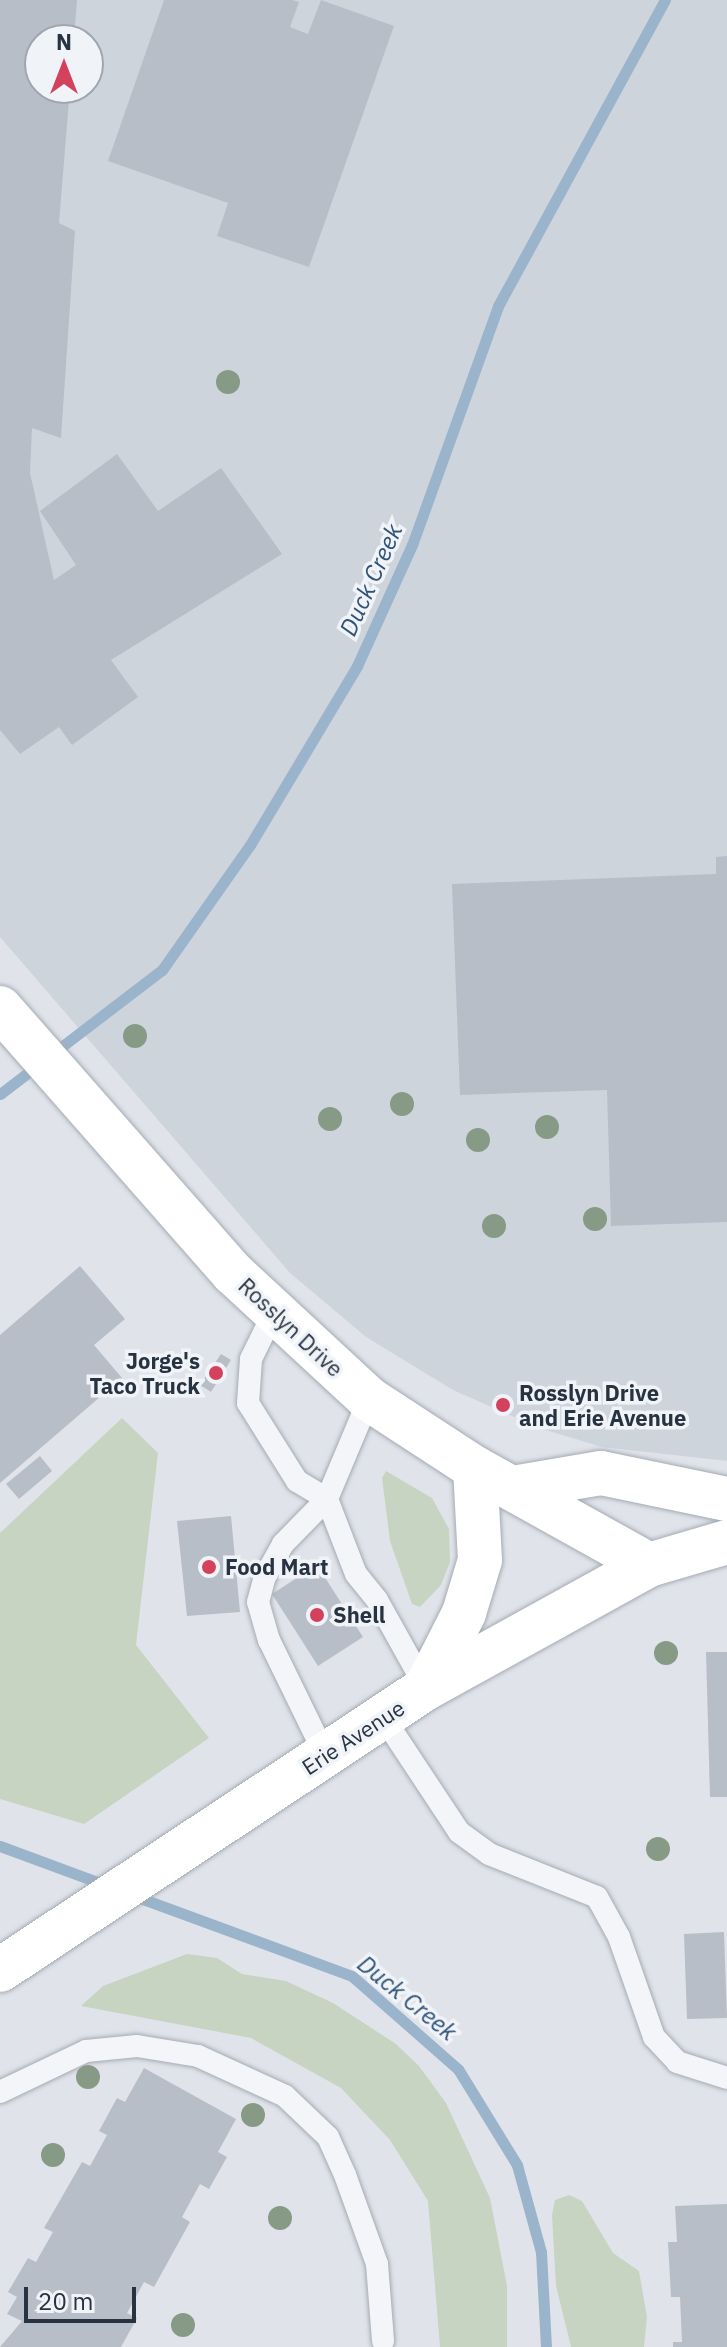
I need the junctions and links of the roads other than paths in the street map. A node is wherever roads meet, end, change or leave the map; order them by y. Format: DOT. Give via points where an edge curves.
graph roads {
  1 [pos="8,1017"];
  2 [pos="274,1312"];
  3 [pos="369,1399"];
  4 [pos="475,1468"];
  5 [pos="513,1488"];
  6 [pos="327,1499"];
  7 [pos="727,1499"];
  8 [pos="727,1542"];
  9 [pos="649,1565"];
  10 [pos="426,1688"];
  11 [pos="383,1717"];
  12 [pos="325,1755"];
  13 [pos="0,1970"];
  14 [pos="727,2078"];
  15 [pos="0,2092"];
  16 [pos="383,2341"];
  1 -- 2 [label="street, Rosslyn Drive" via="229,1269"];
  2 -- 3 [label="street, Rosslyn Drive"];
  2 -- 6 [label="lane" via="251,1359 248,1403 297,1481"];
  3 -- 4 [label="street, Rosslyn Drive"];
  3 -- 6 [label="lane"];
  4 -- 5 [label="street, Rosslyn Drive"];
  4 -- 10 [label="street" via="480,1560 464,1613"];
  5 -- 7 [label="street" via="601,1473"];
  5 -- 9 [label="street, Rosslyn Drive"];
  6 -- 10 [label="lane" via="356,1574"];
  6 -- 12 [label="lane" via="283,1544 258,1602 269,1640"];
  8 -- 9 [label="street, Erie Avenue"];
  9 -- 10 [label="street, Erie Avenue"];
  10 -- 11 [label="street, Erie Avenue"];
  11 -- 12 [label="street, Erie Avenue"];
  11 -- 14 [label="lane" via="459,1832 489,1854 597,1897 619,1937 654,2037 677,2062"];
  12 -- 13 [label="street, Erie Avenue"];
  15 -- 16 [label="lane" via="86,2051 137,2046 198,2056 285,2096 328,2137 345,2175 377,2264"];
}
